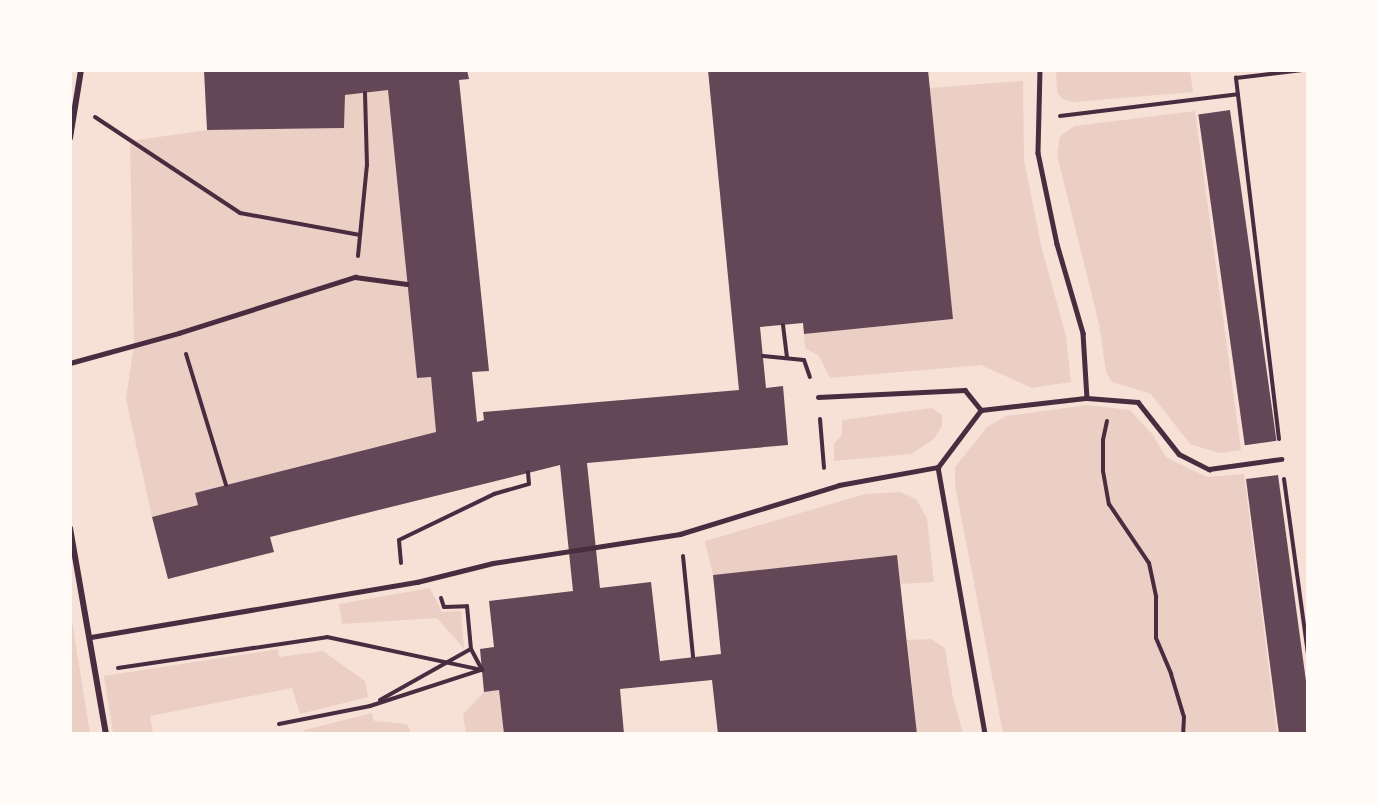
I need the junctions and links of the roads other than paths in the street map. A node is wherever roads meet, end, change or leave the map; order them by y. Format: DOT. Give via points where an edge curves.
graph roads {
  1 [pos="81,70"];
  2 [pos="1040,70"];
  3 [pos="70,138"];
  4 [pos="407,284"];
  5 [pos="70,363"];
  6 [pos="818,397"];
  7 [pos="1087,398"];
  8 [pos="981,410"];
  9 [pos="1281,459"];
  10 [pos="938,467"];
  11 [pos="70,528"];
  12 [pos="91,637"];
  13 [pos="106,734"];
  14 [pos="985,734"];
  1 -- 3 [label="street"];
  2 -- 7 [label="lane" via="1038,153 1057,244 1083,333"];
  4 -- 5 [label="lane" via="355,277"];
  6 -- 8 [label="lane" via="965,390"];
  7 -- 8 [label="lane"];
  7 -- 9 [label="lane" via="1138,402 1179,454 1209,469"];
  8 -- 10 [label="lane"];
  10 -- 12 [label="lane" via="839,485 680,534 493,563 409,583"];
  10 -- 14 [label="lane"];
  11 -- 12 [label="street"];
  12 -- 13 [label="street"];
}
